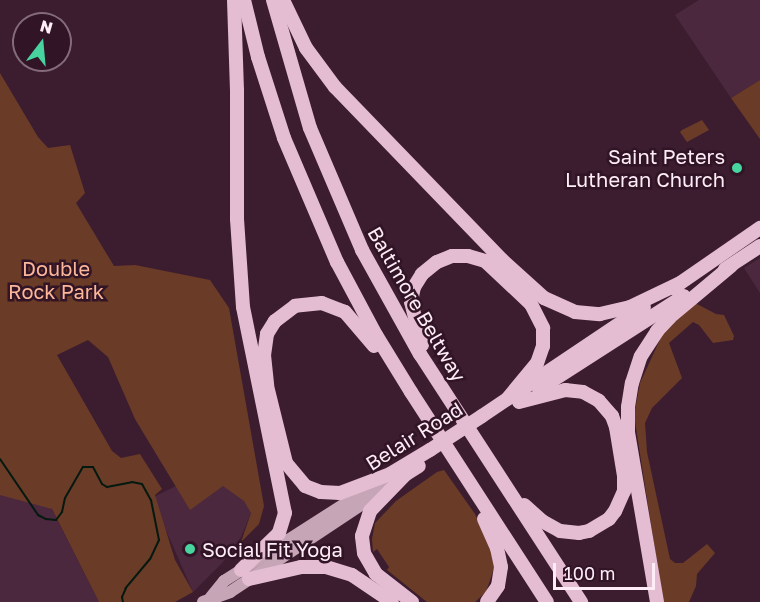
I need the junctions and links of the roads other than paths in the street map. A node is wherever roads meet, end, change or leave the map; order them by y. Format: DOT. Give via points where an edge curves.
graph roads {
  1 [pos="234,0"];
  2 [pos="244,0"];
  3 [pos="273,0"];
  4 [pos="283,0"];
  5 [pos="760,228"];
  6 [pos="760,246"];
  7 [pos="731,266"];
  8 [pos="680,283"];
  9 [pos="434,375"];
  10 [pos="411,392"];
  11 [pos="514,400"];
  12 [pos="432,453"];
  13 [pos="492,468"];
  14 [pos="390,474"];
  15 [pos="406,474"];
  16 [pos="463,474"];
  17 [pos="245,574"];
  18 [pos="207,600"];
  19 [pos="392,602"];
  20 [pos="412,602"];
  21 [pos="487,602"];
  22 [pos="547,602"];
  23 [pos="581,602"];
  24 [pos="657,602"];
  1 -- 17 [label="highway" via="237,219 243,307 285,513 279,533"];
  2 -- 10 [label="highway" via="271,100 312,210 357,300"];
  3 -- 9 [label="highway, Baltimore Beltway" via="298,94 330,180 381,287"];
  4 -- 8 [label="highway" via="306,48 334,87 544,298 575,312 600,314 630,307"];
  5 -- 8 [label="highway, Belair Road"];
  6 -- 7 [label="highway, Belair Road"];
  7 -- 11 [label="highway, Belair Road"];
  7 -- 24 [label="highway" via="657,331 641,356 632,383 628,432"];
  8 -- 11 [label="highway, Belair Road"];
  9 -- 11 [label="highway" via="413,317 414,287 437,262 460,255 476,258 494,267 531,304 543,328 543,346 537,363"];
  9 -- 13 [label="highway, Baltimore Beltway"];
  10 -- 14 [label="highway" via="352,319 338,308 322,303 295,306 275,321 267,334 267,386 286,463 297,480 330,494"];
  10 -- 16 [label="highway"];
  11 -- 12 [label="highway, Belair Road, bridge"];
  11 -- 13 [label="highway" via="565,390 583,392 599,401 612,416 616,428 624,476 620,502 609,519 590,531 560,531 530,511"];
  12 -- 14 [label="highway, Belair Road"];
  12 -- 15 [label="highway, Belair Road"];
  13 -- 23 [label="highway, Baltimore Beltway"];
  14 -- 17 [label="main road, Belair Road"];
  15 -- 17 [label="main road, Belair Road"];
  15 -- 20 [label="highway" via="370,511 362,544 376,573"];
  16 -- 21 [label="highway" via="500,557 498,586"];
  16 -- 22 [label="highway"];
  17 -- 18 [label="main road, Belair Road" via="230,592"];
  17 -- 19 [label="highway" via="326,567 352,575"];
}
